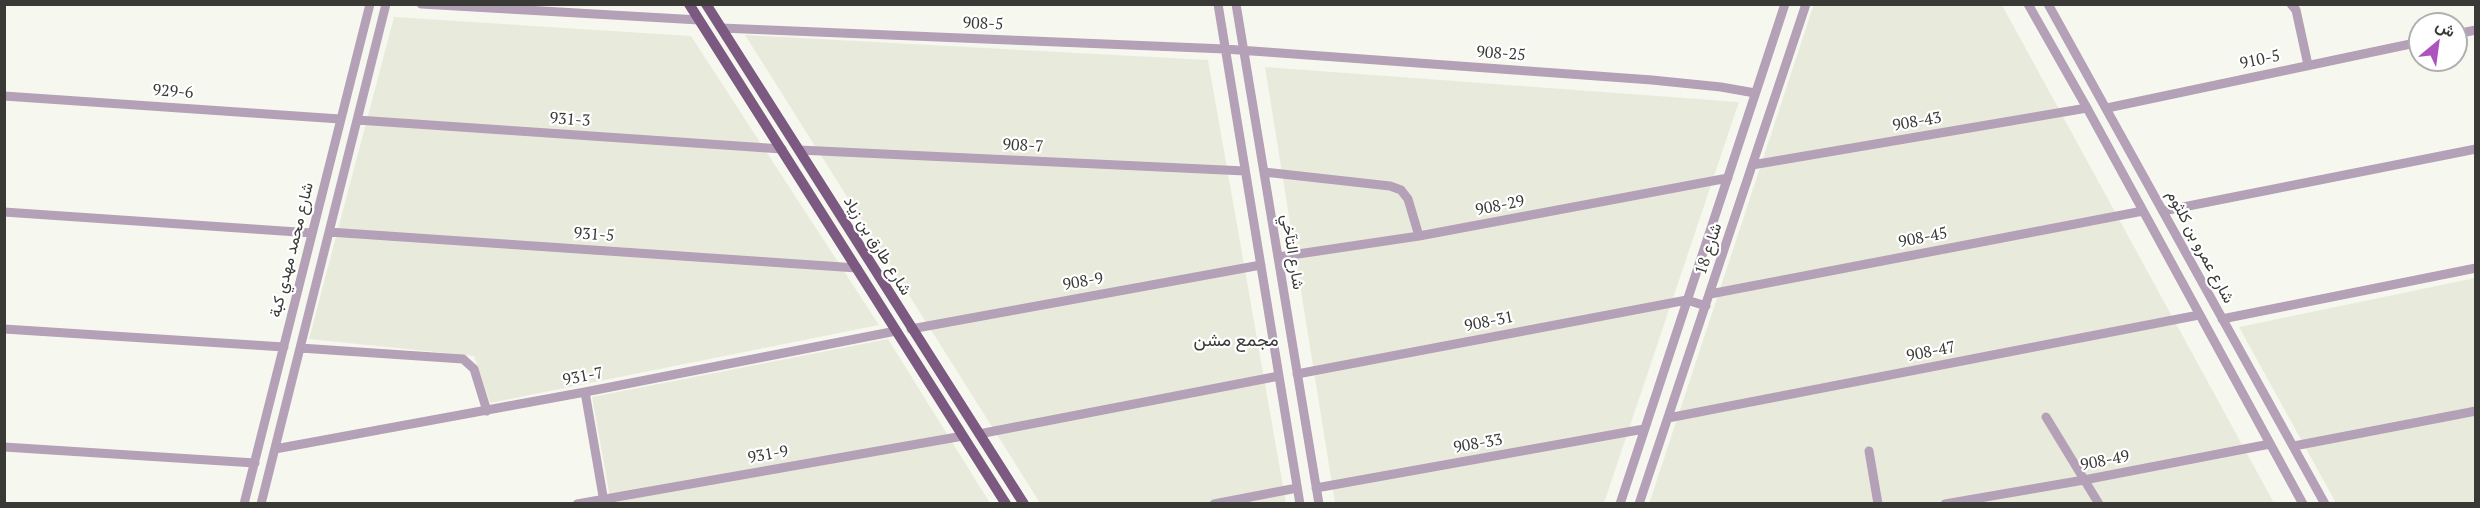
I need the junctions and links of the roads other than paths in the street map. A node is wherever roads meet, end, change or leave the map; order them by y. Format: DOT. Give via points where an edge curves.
graph roads {
  1 [pos="370,4"];
  2 [pos="386,4"];
  3 [pos="421,4"];
  4 [pos="689,4"];
  5 [pos="706,4"];
  6 [pos="1218,4"];
  7 [pos="1236,4"];
  8 [pos="1785,4"];
  9 [pos="1806,4"];
  10 [pos="2028,4"];
  11 [pos="2048,4"];
  12 [pos="2291,4"];
  13 [pos="699,20"];
  14 [pos="721,28"];
  15 [pos="2408,44"];
  16 [pos="1225,49"];
  17 [pos="1243,51"];
  18 [pos="2308,65"];
  19 [pos="1756,91"];
  20 [pos="1776,94"];
  21 [pos="4,96"];
  22 [pos="2087,108"];
  23 [pos="2107,108"];
  24 [pos="340,119"];
  25 [pos="357,120"];
  26 [pos="782,149"];
  27 [pos="2475,149"];
  28 [pos="799,150"];
  29 [pos="330,160"];
  30 [pos="345,163"];
  31 [pos="1752,165"];
  32 [pos="1245,171"];
  33 [pos="1264,172"];
  34 [pos="1728,178"];
  35 [pos="2163,210"];
  36 [pos="2143,211"];
  37 [pos="4,212"];
  38 [pos="329,232"];
  39 [pos="312,233"];
  40 [pos="1419,236"];
  41 [pos="1278,257"];
  42 [pos="1261,265"];
  43 [pos="856,267"];
  44 [pos="2475,268"];
  45 [pos="1710,294"];
  46 [pos="1687,300"];
  47 [pos="1706,306"];
  48 [pos="2199,315"];
  49 [pos="2222,319"];
  50 [pos="4,329"];
  51 [pos="912,329"];
  52 [pos="896,331"];
  53 [pos="284,347"];
  54 [pos="300,348"];
  55 [pos="1297,374"];
  56 [pos="1279,376"];
  57 [pos="585,392"];
  58 [pos="487,411"];
  59 [pos="2475,411"];
  60 [pos="2046,417"];
  61 [pos="1668,418"];
  62 [pos="1306,429"];
  63 [pos="1644,429"];
  64 [pos="1288,432"];
  65 [pos="979,434"];
  66 [pos="963,436"];
  67 [pos="2270,444"];
  68 [pos="2294,446"];
  69 [pos="4,447"];
  70 [pos="275,449"];
  71 [pos="1869,451"];
  72 [pos="255,463"];
  73 [pos="2084,480"];
  74 [pos="1297,488"];
  75 [pos="1316,488"];
  76 [pos="245,500"];
  77 [pos="604,501"];
  78 [pos="261,504"];
  79 [pos="578,504"];
  80 [pos="1006,504"];
  81 [pos="1024,504"];
  82 [pos="1214,504"];
  83 [pos="1300,504"];
  84 [pos="1319,504"];
  85 [pos="1620,504"];
  86 [pos="1639,504"];
  87 [pos="1878,504"];
  88 [pos="1945,504"];
  89 [pos="2099,504"];
  90 [pos="2303,504"];
  91 [pos="2325,504"];
  1 -- 24 [label="street, شارع محمد مهدي كبة"];
  2 -- 25 [label="street, شارع محمد مهدي كبة"];
  3 -- 13 [label="street"];
  4 -- 13 [label="main road, شارع طارق بن زياد"];
  5 -- 14 [label="main road, شارع طارق بن زياد"];
  6 -- 16 [label="street, شارع التآخي"];
  7 -- 17 [label="street, شارع التآخي"];
  8 -- 19 [label="street, شارع 18"];
  9 -- 20 [label="street, شارع 18"];
  10 -- 22 [label="street, شارع عمرو بن كلثوم"];
  11 -- 23 [label="street, شارع عمرو بن كلثوم"];
  12 -- 18 [label="street" via="2296,10"];
  13 -- 26 [label="main road, شارع طارق بن زياد"];
  14 -- 16 [label="street, 908-5"];
  14 -- 28 [label="main road, شارع طارق بن زياد"];
  15 -- 18 [label="street, 910-5"];
  16 -- 17 [label="street, 908-5"];
  16 -- 32 [label="street, شارع التآخي"];
  17 -- 19 [label="street, 908-25"];
  17 -- 33 [label="street, شارع التآخي"];
  18 -- 23 [label="street, 910-5"];
  19 -- 20 [label="street, 908-25"];
  19 -- 34 [label="street, شارع 18"];
  20 -- 31 [label="street, شارع 18"];
  21 -- 24 [label="street, 929-6"];
  22 -- 31 [label="street, 908-43"];
  22 -- 36 [label="street, شارع عمرو بن كلثوم"];
  23 -- 35 [label="street, شارع عمرو بن كلثوم"];
  24 -- 29 [label="street, شارع محمد مهدي كبة"];
  25 -- 26 [label="street, 931-3"];
  25 -- 30 [label="street, شارع محمد مهدي كبة"];
  26 -- 43 [label="main road, شارع طارق بن زياد"];
  27 -- 35 [label="street"];
  28 -- 32 [label="street, 908-7"];
  28 -- 51 [label="main road, شارع طارق بن زياد"];
  29 -- 30 [label="street"];
  29 -- 39 [label="street, شارع محمد مهدي كبة"];
  30 -- 38 [label="street, شارع محمد مهدي كبة"];
  31 -- 45 [label="street, شارع 18"];
  32 -- 42 [label="street, شارع التآخي"];
  33 -- 40 [label="street" via="1401,190 1408,199"];
  33 -- 41 [label="street, شارع التآخي"];
  34 -- 40 [label="street, 908-29"];
  34 -- 46 [label="street, شارع 18"];
  35 -- 49 [label="street, شارع عمرو بن كلثوم"];
  36 -- 45 [label="street, 908-45"];
  36 -- 48 [label="street, شارع عمرو بن كلثوم"];
  37 -- 39 [label="street"];
  38 -- 43 [label="street, 931-5"];
  38 -- 54 [label="street, شارع محمد مهدي كبة"];
  39 -- 53 [label="street, شارع محمد مهدي كبة"];
  40 -- 41 [label="street, 908-29"];
  41 -- 55 [label="street, شارع التآخي"];
  42 -- 51 [label="street, 908-9"];
  42 -- 56 [label="street, شارع التآخي"];
  43 -- 52 [label="main road, شارع طارق بن زياد"];
  44 -- 49 [label="street"];
  45 -- 47 [label="street, شارع 18"];
  46 -- 47 [label="street"];
  46 -- 55 [label="street, 908-31"];
  46 -- 63 [label="street, شارع 18"];
  47 -- 61 [label="street, شارع 18"];
  48 -- 61 [label="street, 908-47"];
  48 -- 67 [label="street, شارع عمرو بن كلثوم"];
  49 -- 68 [label="street, شارع عمرو بن كلثوم"];
  50 -- 53 [label="street"];
  51 -- 65 [label="main road, شارع طارق بن زياد"];
  52 -- 57 [label="street, 931-7"];
  52 -- 66 [label="main road, شارع طارق بن زياد"];
  53 -- 72 [label="street, شارع محمد مهدي كبة"];
  54 -- 58 [label="street" via="463,359 474,369"];
  54 -- 70 [label="street, شارع محمد مهدي كبة"];
  55 -- 62 [label="street, شارع التآخي"];
  56 -- 64 [label="street, شارع التآخي"];
  56 -- 65 [label="street"];
  57 -- 58 [label="street, 931-7"];
  57 -- 77 [label="street"];
  58 -- 70 [label="street, 931-7"];
  59 -- 68 [label="street"];
  60 -- 73 [label="street"];
  61 -- 86 [label="street, شارع 18"];
  62 -- 64 [label="street"];
  62 -- 75 [label="street, شارع التآخي"];
  63 -- 75 [label="street, 908-33"];
  63 -- 85 [label="street, شارع 18"];
  64 -- 74 [label="street, شارع التآخي"];
  65 -- 81 [label="main road, شارع طارق بن زياد"];
  66 -- 77 [label="street, 931-9"];
  66 -- 80 [label="main road, شارع طارق بن زياد"];
  67 -- 73 [label="street, 908-49"];
  67 -- 90 [label="street, شارع عمرو بن كلثوم"];
  68 -- 91 [label="street, شارع عمرو بن كلثوم"];
  69 -- 72 [label="street"];
  70 -- 78 [label="street, شارع محمد مهدي كبة"];
  71 -- 87 [label="street"];
  72 -- 76 [label="street, شارع محمد مهدي كبة"];
  73 -- 88 [label="street, 908-49"];
  73 -- 89 [label="street"];
  74 -- 82 [label="street"];
  74 -- 83 [label="street, شارع التآخي"];
  75 -- 84 [label="street, شارع التآخي"];
  76 -- 78 [label="street"];
  77 -- 79 [label="street, 931-9"];
}
